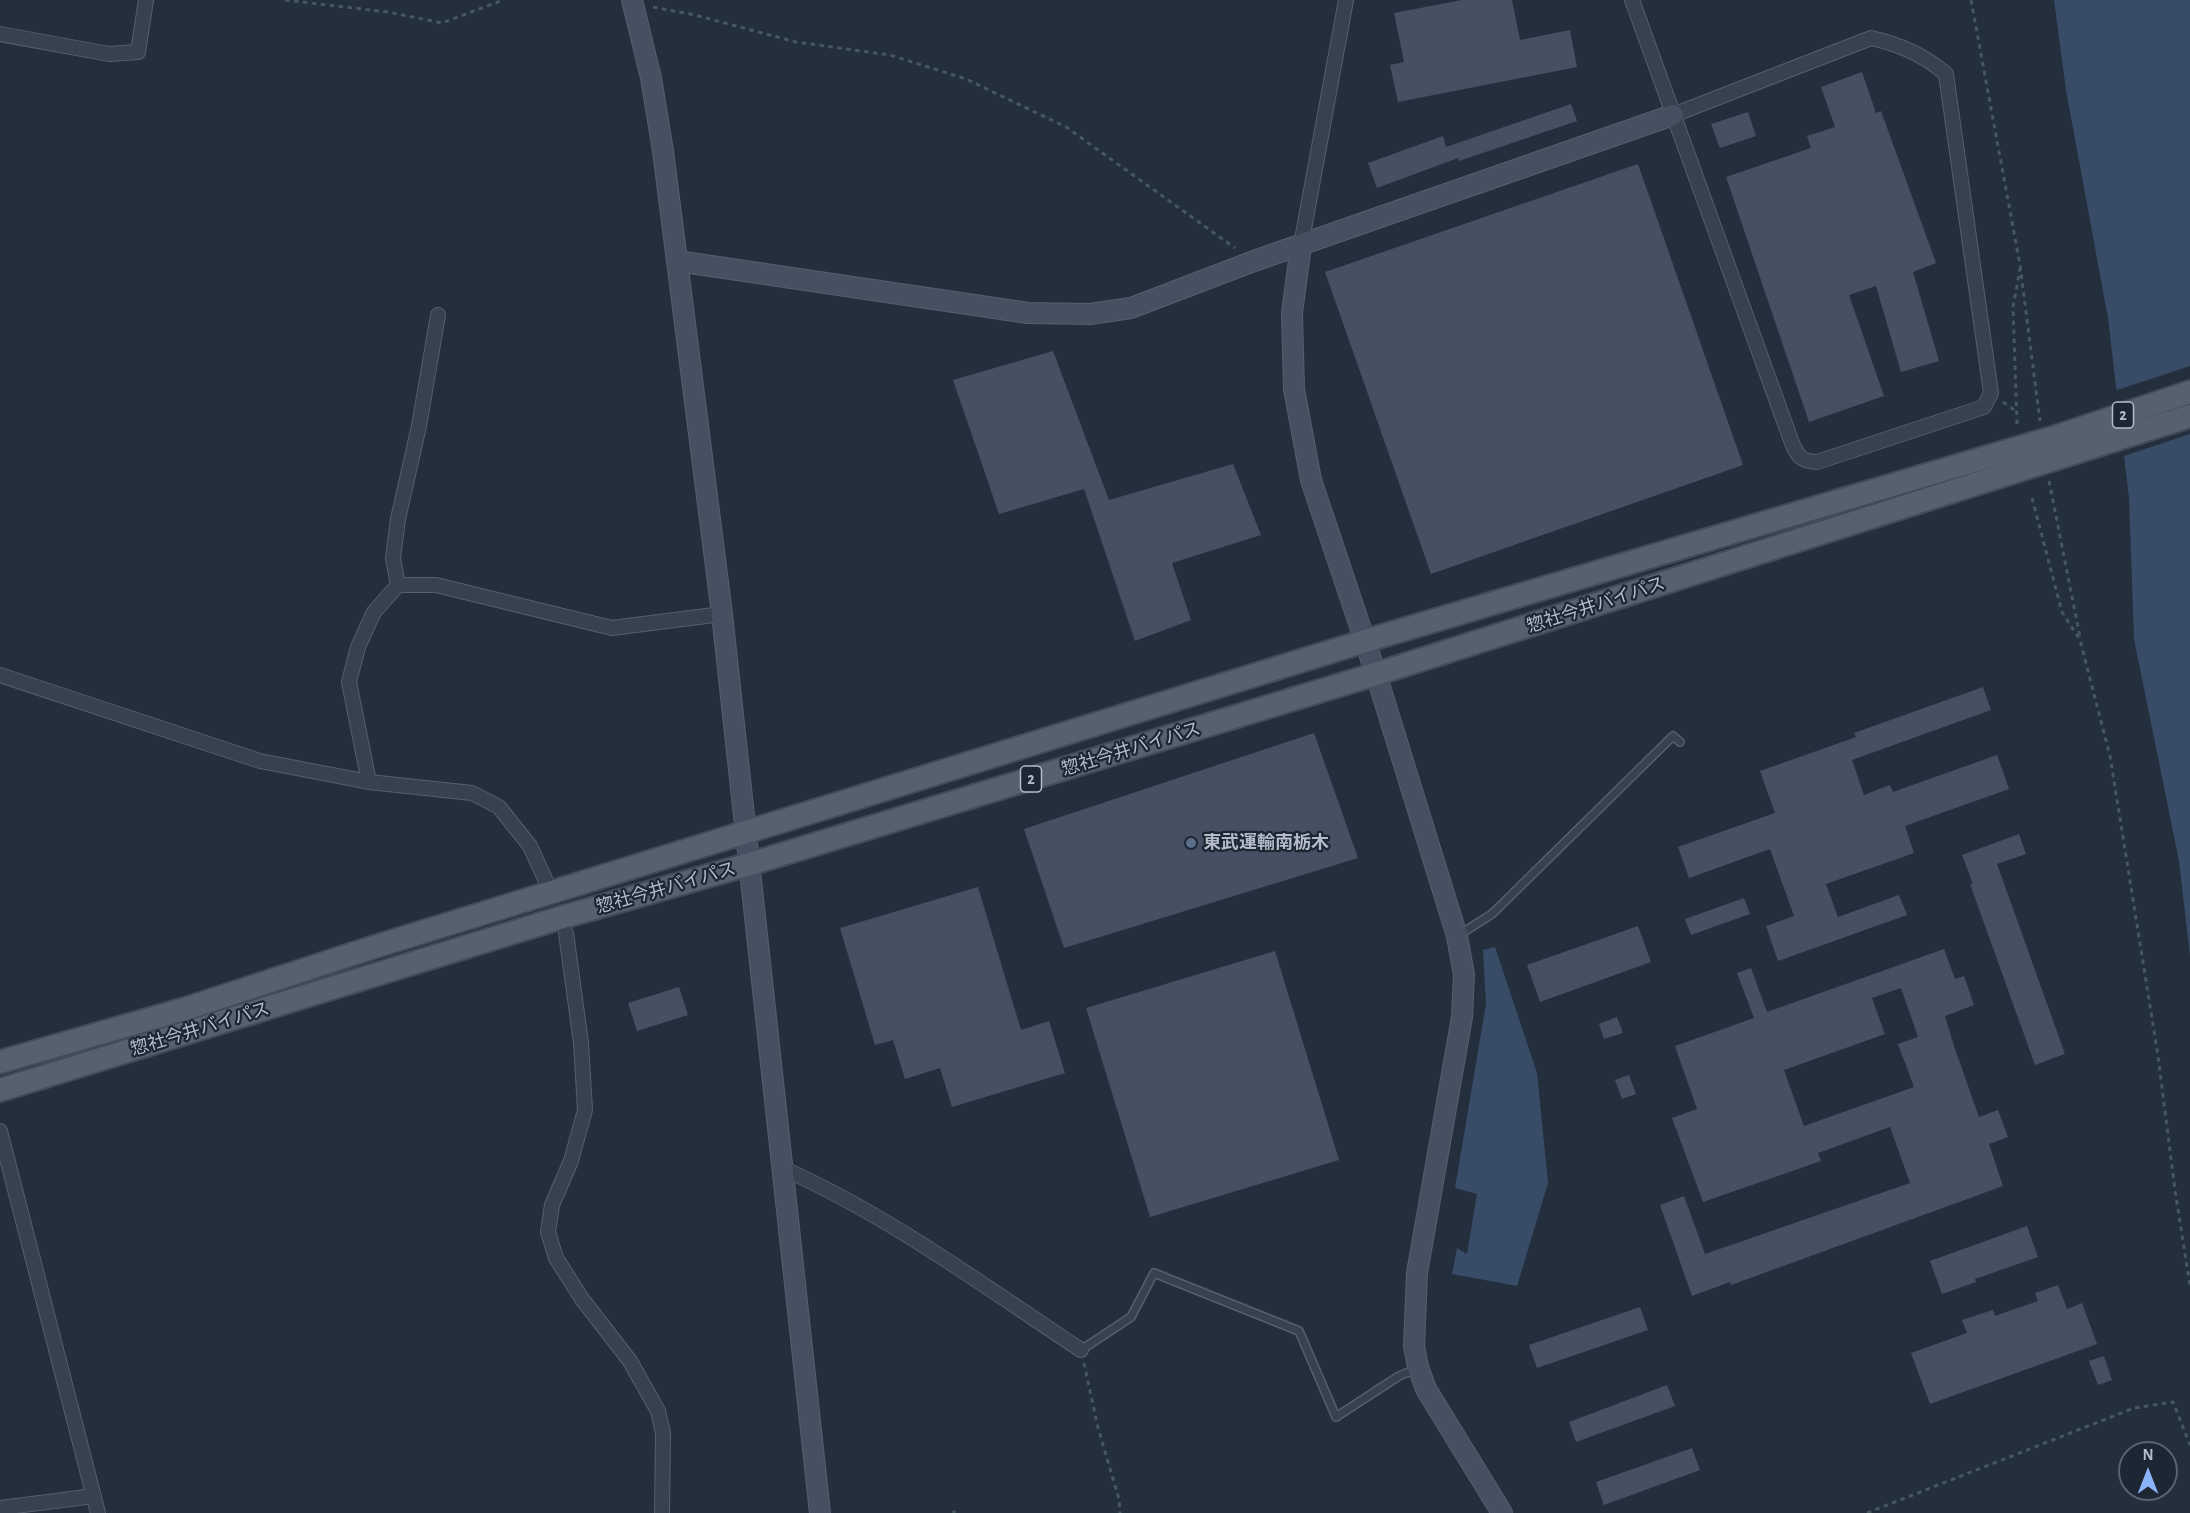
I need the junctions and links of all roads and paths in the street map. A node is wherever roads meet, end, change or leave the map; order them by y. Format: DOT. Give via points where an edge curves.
graph roads {
  1 [pos="146,0"];
  2 [pos="285,0"];
  3 [pos="503,0"];
  4 [pos="1346,0"];
  5 [pos="1632,0"];
  6 [pos="1971,0"];
  7 [pos="633,2"];
  8 [pos="0,34"];
  9 [pos="1673,116"];
  10 [pos="1301,245"];
  11 [pos="677,261"];
  12 [pos="1254,261"];
  13 [pos="2020,265"];
  14 [pos="438,315"];
  15 [pos="2190,392"];
  16 [pos="2190,416"];
  17 [pos="2017,424"];
  18 [pos="2051,450"];
  19 [pos="2032,498"];
  20 [pos="398,585"];
  21 [pos="722,614"];
  22 [pos="2080,640"];
  23 [pos="1365,641"];
  24 [pos="1376,674"];
  25 [pos="0,675"];
  26 [pos="1680,742"];
  27 [pos="369,782"];
  28 [pos="747,831"];
  29 [pos="750,864"];
  30 [pos="545,879"];
  31 [pos="566,933"];
  32 [pos="1458,936"];
  33 [pos="0,1062"];
  34 [pos="0,1090"];
  35 [pos="0,1131"];
  36 [pos="782,1168"];
  37 [pos="2190,1286"];
  38 [pos="1081,1350"];
  39 [pos="1418,1367"];
  40 [pos="2190,1445"];
  41 [pos="94,1496"];
  42 [pos="0,1508"];
  43 [pos="98,1513"];
  44 [pos="662,1513"];
  45 [pos="820,1513"];
  46 [pos="1120,1513"];
  47 [pos="1502,1513"];
  48 [pos="1867,1513"];
  1 -- 8 [label="street" via="138,52 109,54"];
  2 -- 3 [label="path" via="442,22"];
  4 -- 10 [label="street"];
  5 -- 9 [label="street"];
  6 -- 13 [label="path"];
  7 -- 11 [label="street" via="651,78"];
  7 -- 12 [label="path" via="796,42 890,55 966,79 1066,127"];
  9 -- 9 [label="street" via="1798,457 1817,462 1984,407 1991,393 1946,74 1929,60 1871,38"];
  9 -- 10 [label="street"];
  10 -- 12 [label="street"];
  10 -- 23 [label="street" via="1292,314 1294,388 1311,480"];
  11 -- 12 [label="street" via="1028,313 1090,314 1131,308"];
  11 -- 21 [label="street"];
  13 -- 17 [label="path" via="2013,306"];
  13 -- 18 [label="path"];
  14 -- 20 [label="street" via="398,519 393,558"];
  15 -- 18 [label="main road, 惣社今井バイパス / 2"];
  16 -- 18 [label="main road, 惣社今井バイパス / 2"];
  18 -- 22 [label="path"];
  18 -- 23 [label="main road, 惣社今井バイパス / 2"];
  18 -- 24 [label="main road, 惣社今井バイパス / 2"];
  19 -- 22 [label="path" via="2062,612"];
  20 -- 21 [label="street" via="436,585 612,628"];
  20 -- 27 [label="street" via="374,612 358,647 349,682"];
  21 -- 28 [label="street"];
  22 -- 37 [label="path" via="2110,756"];
  23 -- 24 [label="street"];
  23 -- 28 [label="main road, 惣社今井バイパス / 2"];
  24 -- 29 [label="main road, 惣社今井バイパス / 2"];
  24 -- 32 [label="street"];
  25 -- 27 [label="street" via="260,761"];
  26 -- 32 [label="lane" via="1673,736 1492,914"];
  27 -- 30 [label="street" via="472,793 499,807 530,846"];
  28 -- 29 [label="street"];
  28 -- 33 [label="main road, 惣社今井バイパス / 2" via="185,1009"];
  29 -- 34 [label="main road, 惣社今井バイパス / 2" via="563,917"];
  29 -- 36 [label="street"];
  31 -- 44 [label="street" via="581,1043 585,1110 552,1205 548,1232 556,1258 630,1361 658,1411 663,1433"];
  32 -- 39 [label="street" via="1464,975 1462,1017 1417,1273 1414,1346"];
  35 -- 41 [label="street"];
  36 -- 38 [label="street" via="828,1188"];
  36 -- 45 [label="street"];
  38 -- 39 [label="lane" via="1131,1317 1155,1273 1299,1331 1336,1417"];
  38 -- 46 [label="path"];
  39 -- 47 [label="street" via="1426,1389"];
  40 -- 48 [label="path" via="2173,1402 2134,1408"];
  41 -- 42 [label="street"];
  41 -- 43 [label="street"];
}
